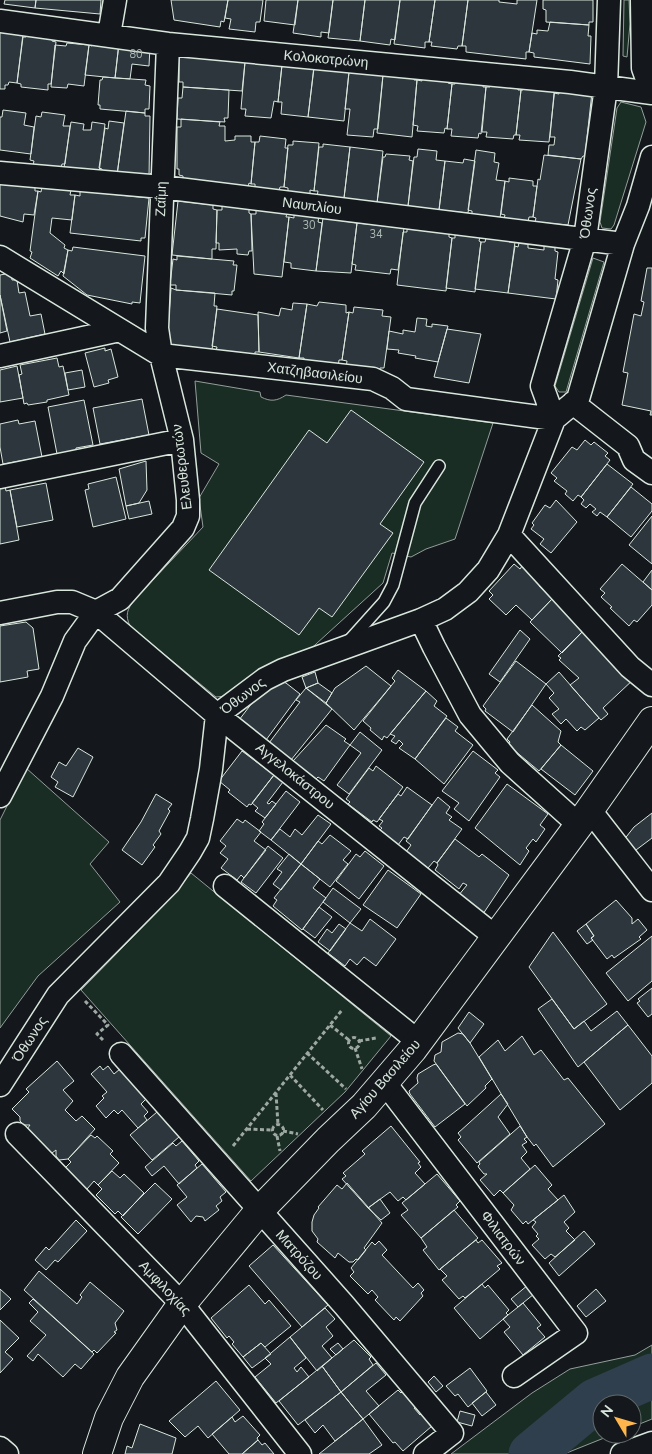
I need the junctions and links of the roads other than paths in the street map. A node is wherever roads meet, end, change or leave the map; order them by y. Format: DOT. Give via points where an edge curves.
graph roads {
  1 [pos="115,0"];
  2 [pos="609,0"];
  3 [pos="642,0"];
  4 [pos="0,21"];
  5 [pos="110,35"];
  6 [pos="168,44"];
  7 [pos="606,87"];
  8 [pos="652,93"];
  9 [pos="652,157"];
  10 [pos="0,173"];
  11 [pos="162,187"];
  12 [pos="585,239"];
  13 [pos="623,244"];
  14 [pos="0,257"];
  15 [pos="120,330"];
  16 [pos="160,355"];
  17 [pos="0,356"];
  18 [pos="573,403"];
  19 [pos="554,419"];
  20 [pos="182,440"];
  21 [pos="439,466"];
  22 [pos="652,473"];
  23 [pos="0,477"];
  24 [pos="509,535"];
  25 [pos="96,612"];
  26 [pos="0,614"];
  27 [pos="421,620"];
  28 [pos="343,649"];
  29 [pos="652,685"];
  30 [pos="217,714"];
  31 [pos="652,720"];
  32 [pos="0,796"];
  33 [pos="584,817"];
  34 [pos="225,886"];
  35 [pos="652,890"];
  36 [pos="497,938"];
  37 [pos="419,1042"];
  38 [pos="120,1054"];
  39 [pos="385,1083"];
  40 [pos="0,1085"];
  41 [pos="17,1134"];
  42 [pos="259,1211"];
  43 [pos="182,1304"];
  44 [pos="514,1376"];
  45 [pos="652,1443"];
  46 [pos="0,1448"];
  47 [pos="7,1454"];
  48 [pos="96,1454"];
  49 [pos="300,1454"];
  50 [pos="425,1454"];
  51 [pos="622,1454"];
  1 -- 5 [label="street"];
  2 -- 7 [label="street, Όθωνος"];
  3 -- 8 [label="street" via="643,68"];
  4 -- 5 [label="street, Κολοκοτρώνη"];
  5 -- 6 [label="street, Κολοκοτρώνη"];
  6 -- 7 [label="street, Κολοκοτρώνη"];
  6 -- 11 [label="street, Ζαΐμη"];
  7 -- 8 [label="street, Κολοκοτρώνη"];
  7 -- 12 [label="street, Όθωνος"];
  9 -- 13 [label="street, Όθωνος"];
  10 -- 11 [label="street, Ναυπλίου"];
  11 -- 12 [label="street, Ναυπλίου"];
  11 -- 16 [label="street, Ζαΐμη" via="157,328"];
  12 -- 13 [label="street, Ναυπλίου"];
  12 -- 19 [label="street, Όθωνος" via="542,386"];
  13 -- 18 [label="street, Όθωνος" via="578,399"];
  14 -- 15 [label="street"];
  15 -- 16 [label="street"];
  15 -- 17 [label="street"];
  16 -- 19 [label="street, Χατζηβασιλείου" via="373,379 406,399"];
  16 -- 20 [label="street, Ελευθερωτών"];
  18 -- 19 [label="street, Όθωνος"];
  18 -- 22 [label="street" via="628,446 634,460"];
  19 -- 24 [label="street, Όθωνος"];
  20 -- 23 [label="street"];
  20 -- 25 [label="street, Ελευθερωτών" via="188,500 188,516 183,528 120,599"];
  21 -- 28 [label="lane" via="415,502 393,585 384,602"];
  24 -- 27 [label="street, Όθωνος" via="488,570 468,592 445,609"];
  24 -- 29 [label="street" via="630,667"];
  25 -- 26 [label="street, Αγγελοκάστρου" via="65,602"];
  25 -- 30 [label="street, Αγγελοκάστρου"];
  25 -- 32 [label="street, Ελευθερωτών" via="76,641 52,696"];
  27 -- 28 [label="street, Όθωνος"];
  27 -- 33 [label="street" via="470,715 510,763"];
  28 -- 30 [label="street, Όθωνος" via="265,679"];
  30 -- 36 [label="street, Αγγελοκάστρου"];
  30 -- 40 [label="street, Όθωνος" via="202,819 198,838 190,852 169,883 58,995"];
  31 -- 33 [label="street, Αγίου Βασιλείου"];
  33 -- 35 [label="street"];
  33 -- 36 [label="street, Αγίου Βασιλείου"];
  34 -- 37 [label="street"];
  36 -- 37 [label="street, Αγίου Βασιλείου"];
  37 -- 39 [label="street, Αγίου Βασιλείου"];
  38 -- 42 [label="street, Ματρόζου"];
  39 -- 42 [label="street, Αγίου Βασιλείου"];
  39 -- 44 [label="street, Φιλιατρών" via="576,1334"];
  41 -- 43 [label="street, Αμφιλοχίας"];
  42 -- 43 [label="street, Αγίου Βασιλείου"];
  42 -- 50 [label="street, Ματρόζου" via="452,1433"];
  43 -- 48 [label="street, Αγίου Βασιλείου" via="130,1377 109,1418"];
  43 -- 49 [label="street, Αμφιλοχίας"];
  45 -- 51 [label="street"];
  46 -- 47 [label="street"];
}
